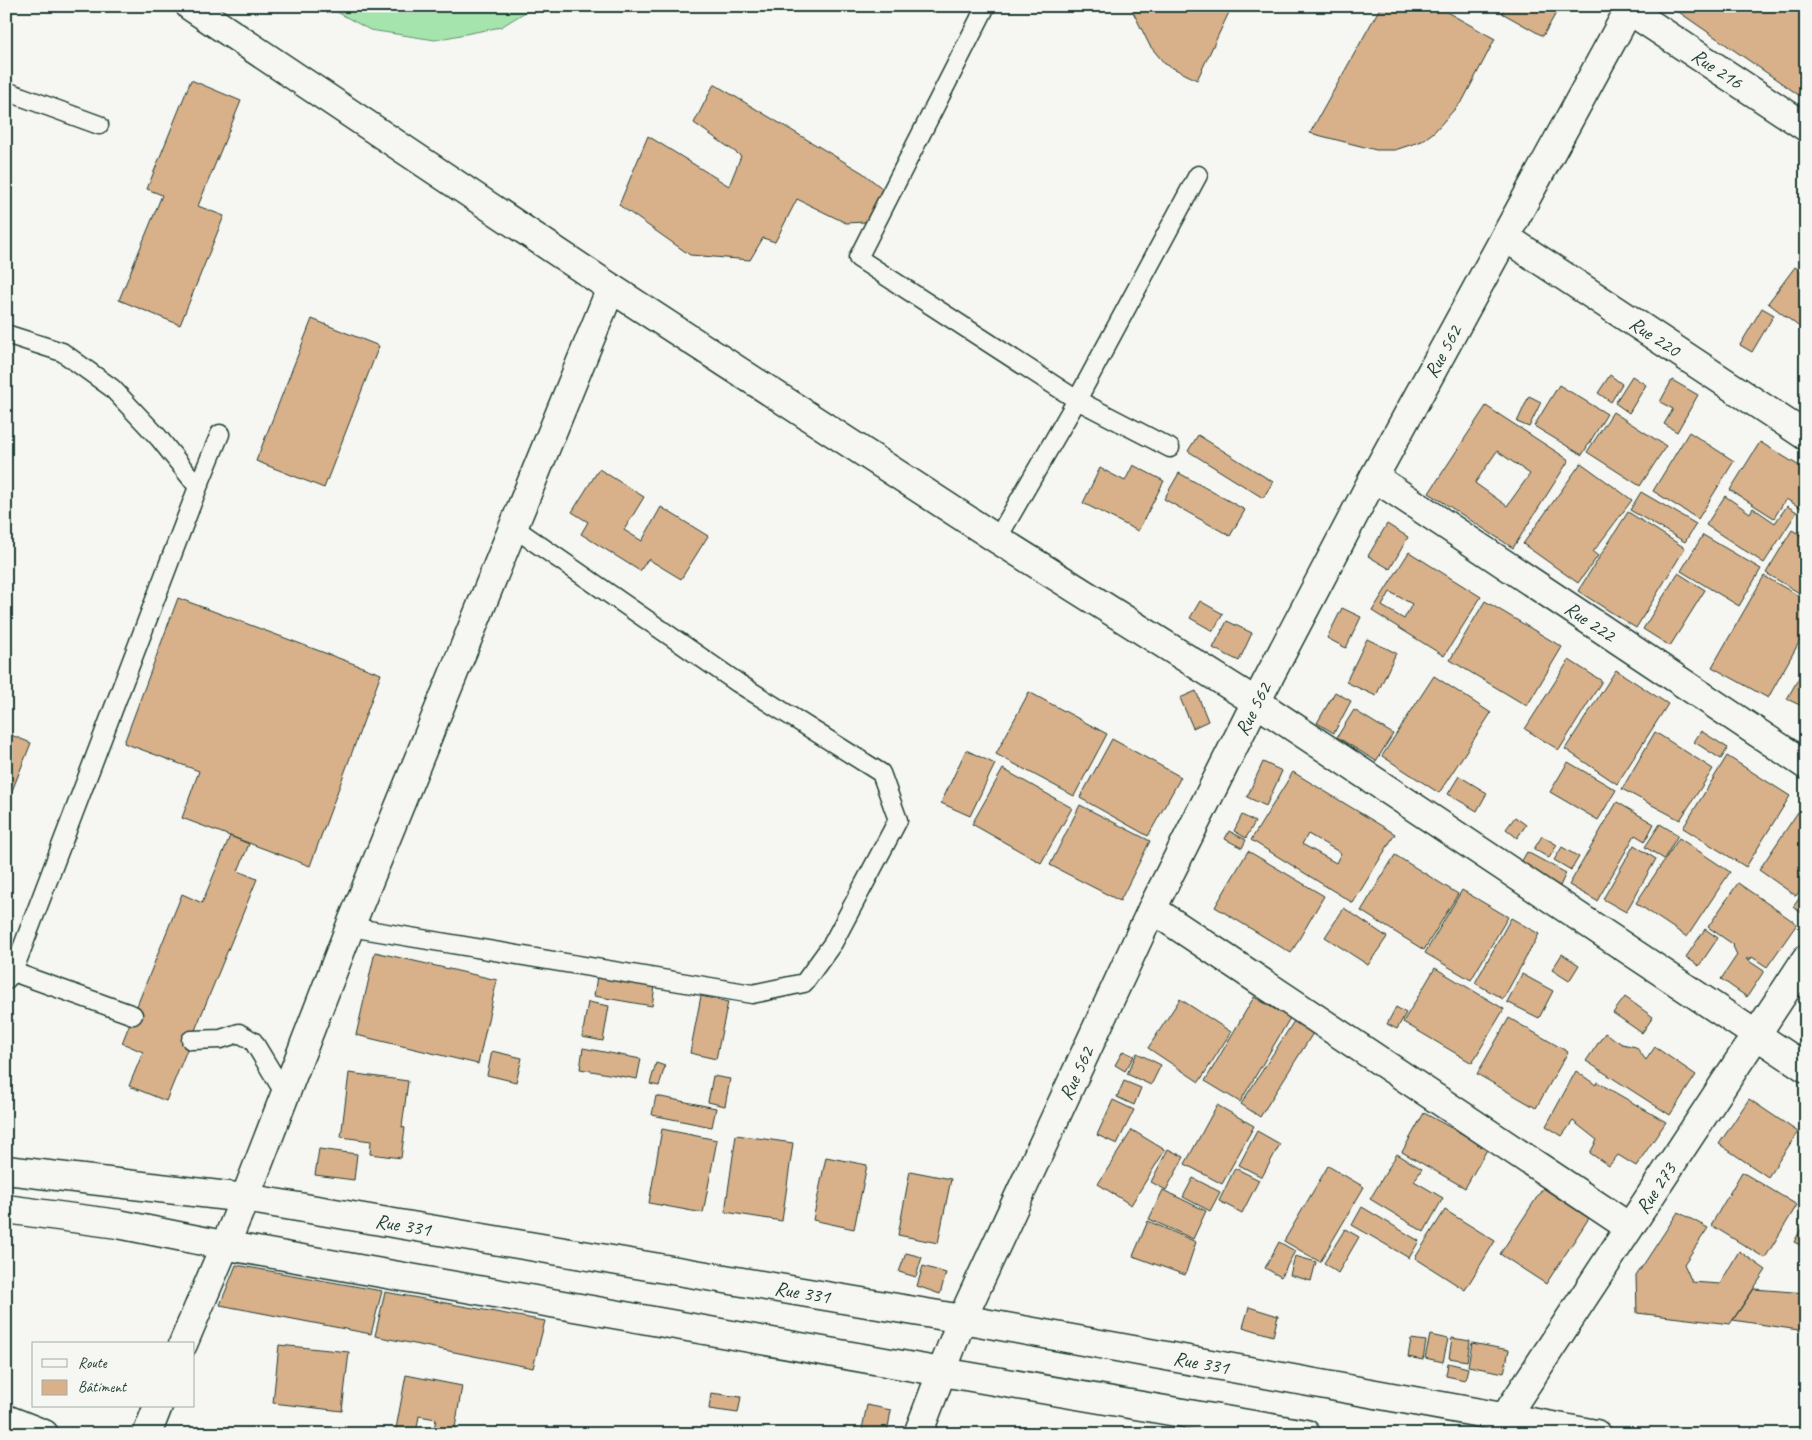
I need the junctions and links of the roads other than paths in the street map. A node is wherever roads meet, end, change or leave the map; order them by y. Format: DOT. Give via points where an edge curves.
graph roads {
  1 [pos="190,6"];
  2 [pos="986,6"];
  3 [pos="1630,8"];
  4 [pos="6,91"];
  5 [pos="99,125"];
  6 [pos="1806,127"];
  7 [pos="1198,175"];
  8 [pos="1505,237"];
  9 [pos="611,288"];
  10 [pos="6,334"];
  11 [pos="1077,400"];
  12 [pos="220,434"];
  13 [pos="1806,436"];
  14 [pos="1170,448"];
  15 [pos="1374,477"];
  16 [pos="198,487"];
  17 [pos="513,527"];
  18 [pos="997,539"];
  19 [pos="1256,702"];
  20 [pos="1806,765"];
  21 [pos="1152,909"];
  22 [pos="350,927"];
  23 [pos="1806,959"];
  24 [pos="10,976"];
  25 [pos="133,1015"];
  26 [pos="1756,1035"];
  27 [pos="192,1040"];
  28 [pos="1806,1068"];
  29 [pos="285,1094"];
  30 [pos="6,1170"];
  31 [pos="245,1198"];
  32 [pos="6,1209"];
  33 [pos="1629,1227"];
  34 [pos="223,1245"];
  35 [pos="962,1319"];
  36 [pos="184,1342"];
  37 [pos="942,1372"];
  38 [pos="157,1408"];
  39 [pos="1505,1417"];
  40 [pos="6,1419"];
  41 [pos="44,1434"];
  42 [pos="147,1434"];
  43 [pos="918,1434"];
  44 [pos="1306,1434"];
  45 [pos="1596,1434"];
  1 -- 9 [label="street"];
  2 -- 11 [label="lane" via="858,258"];
  3 -- 6 [label="street, Rue 216"];
  3 -- 8 [label="street, Rue 562"];
  4 -- 5 [label="lane"];
  7 -- 11 [label="lane"];
  8 -- 13 [label="street, Rue 220"];
  8 -- 15 [label="street, Rue 562"];
  9 -- 17 [label="street"];
  9 -- 18 [label="street"];
  10 -- 16 [label="lane" via="62,352 112,388 159,438"];
  11 -- 14 [label="lane"];
  11 -- 18 [label="lane"];
  12 -- 16 [label="lane"];
  15 -- 19 [label="street, Rue 562"];
  15 -- 20 [label="street, Rue 222"];
  16 -- 24 [label="lane"];
  17 -- 22 [label="street"];
  17 -- 22 [label="lane" via="738,683 881,773 898,820 833,944 804,983 752,994"];
  18 -- 19 [label="street"];
  19 -- 21 [label="street, Rue 562"];
  19 -- 26 [label="street"];
  21 -- 33 [label="street"];
  21 -- 35 [label="street, Rue 562"];
  22 -- 29 [label="street"];
  23 -- 26 [label="street, Rue 273"];
  24 -- 25 [label="lane"];
  26 -- 28 [label="street"];
  26 -- 33 [label="street, Rue 273"];
  27 -- 29 [label="lane" via="221,1039 240,1033 253,1041"];
  29 -- 31 [label="street"];
  30 -- 31 [label="street, Rue 331"];
  31 -- 34 [label="street"];
  31 -- 35 [label="street, Rue 331"];
  32 -- 34 [label="street" via="118,1224"];
  33 -- 39 [label="street, Rue 273"];
  34 -- 36 [label="street"];
  34 -- 37 [label="street"];
  35 -- 37 [label="street, Rue 562"];
  35 -- 39 [label="street, Rue 331"];
  37 -- 43 [label="street, Rue 562"];
  37 -- 44 [label="street"];
  38 -- 42 [label="street"];
  39 -- 45 [label="street, Rue 331"];
  40 -- 41 [label="street"];
}
